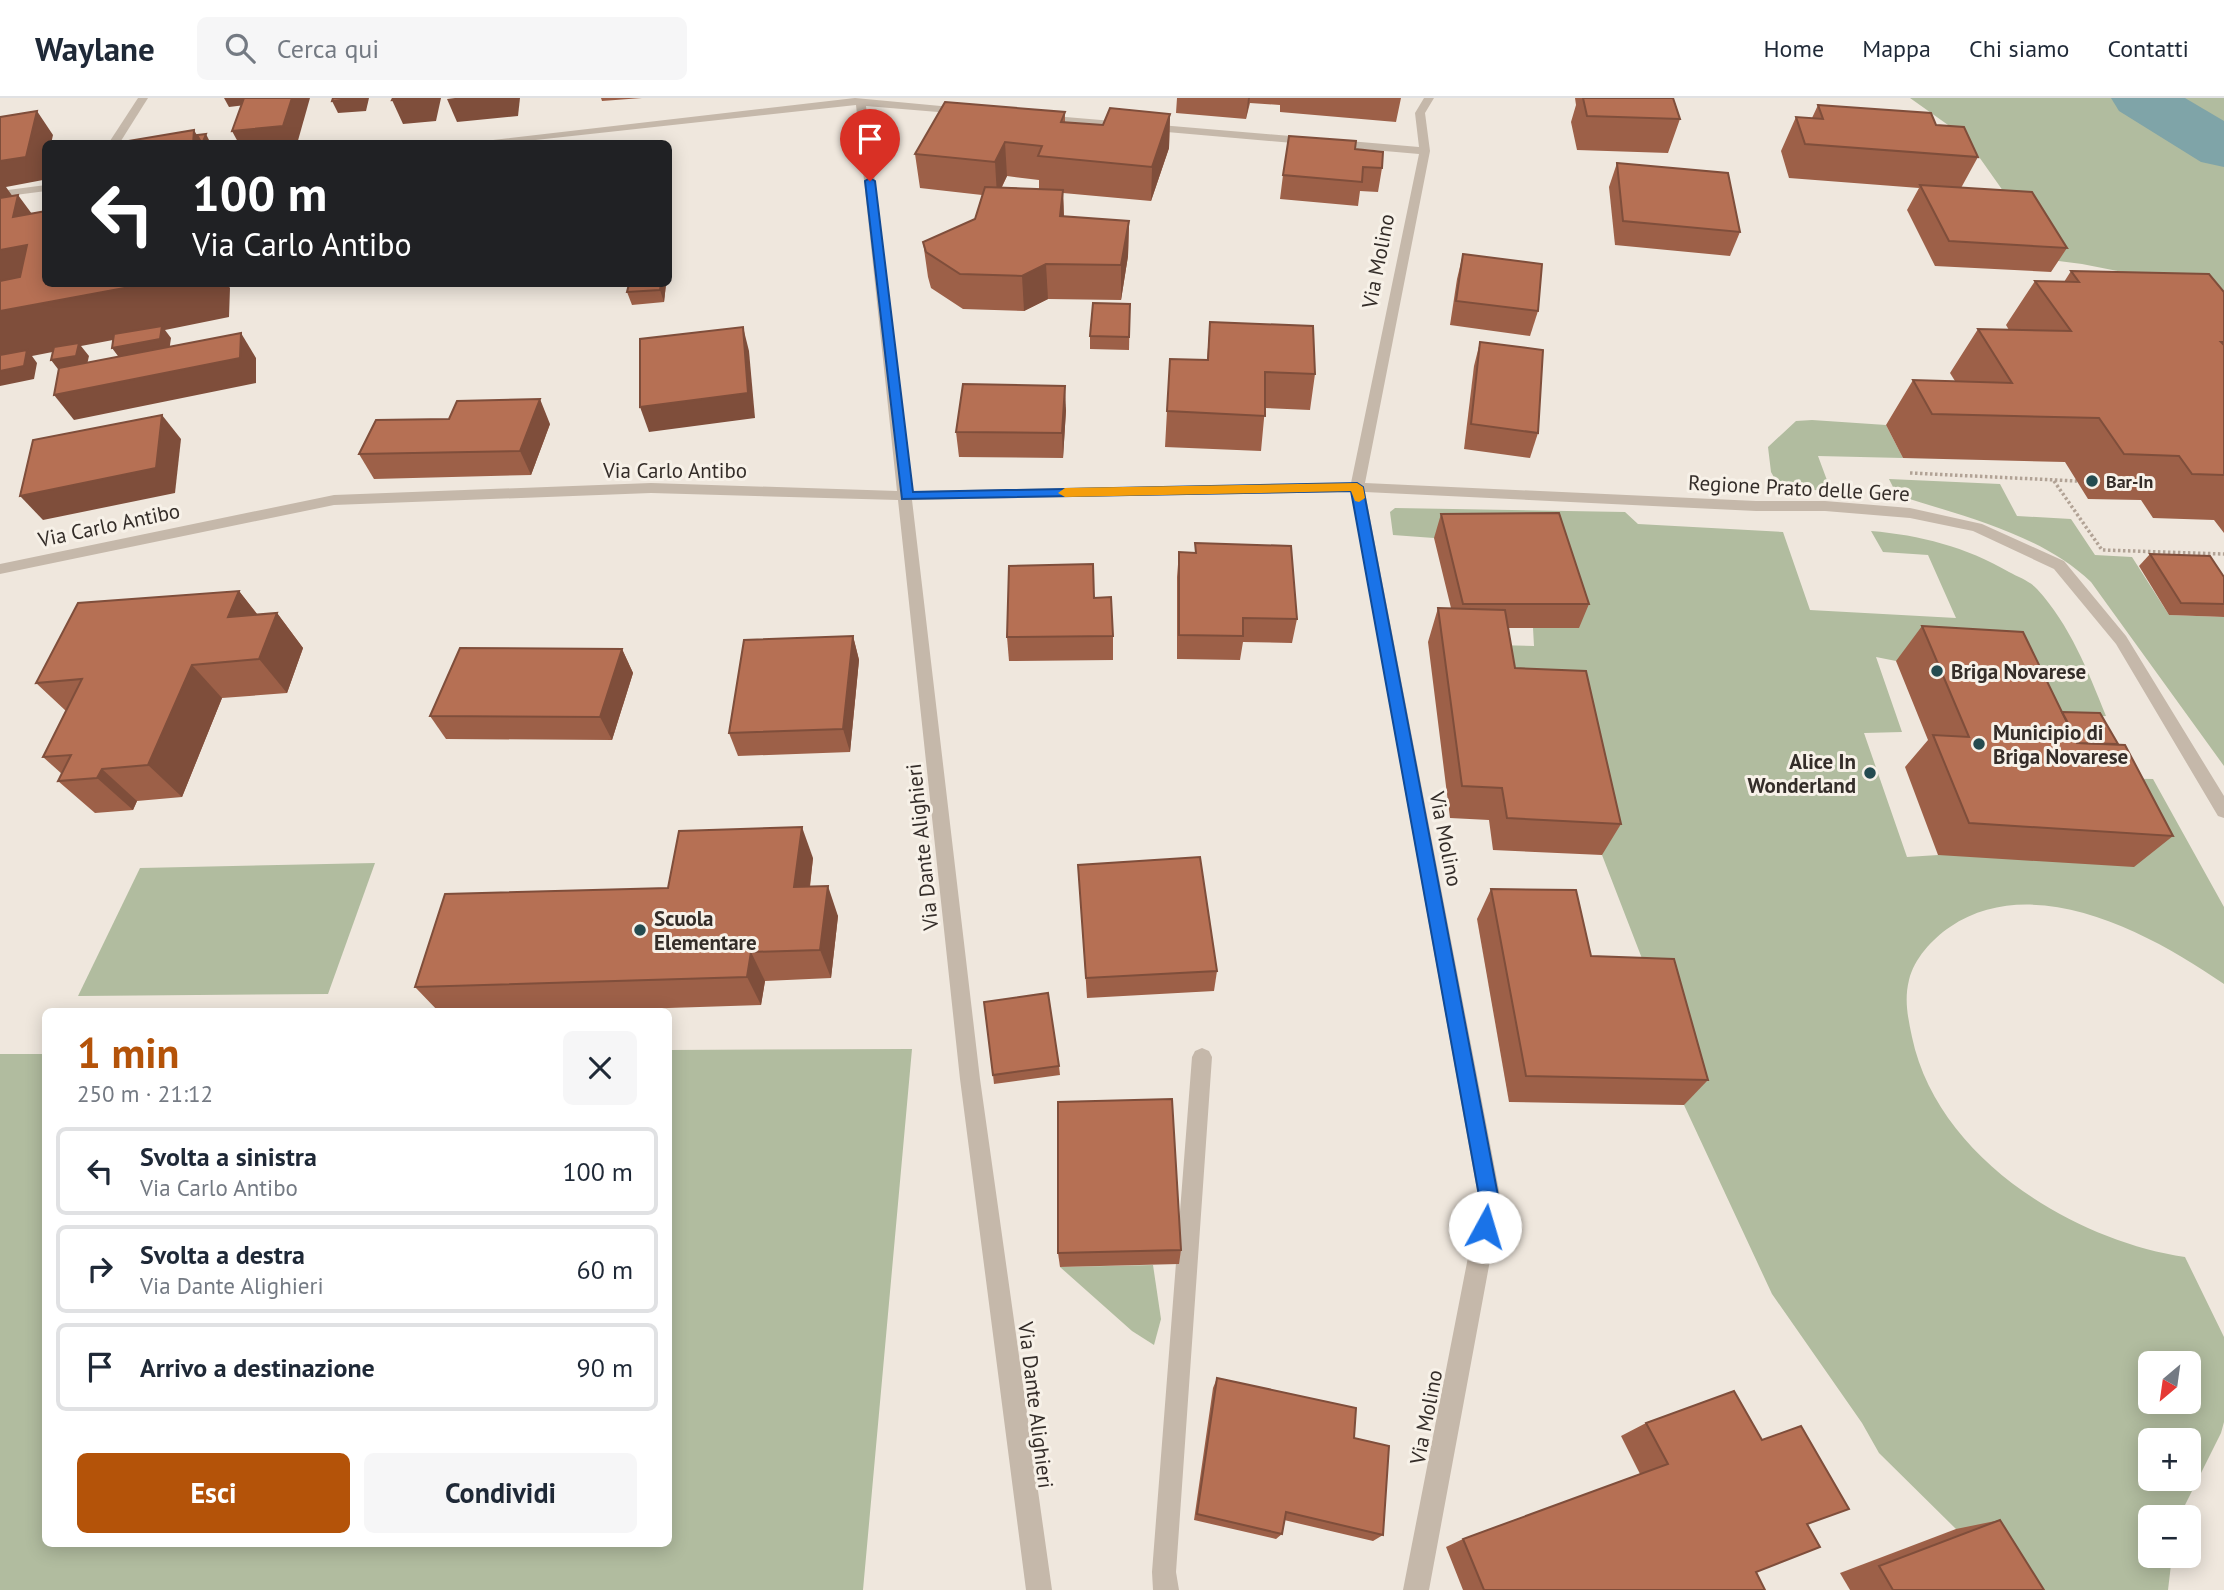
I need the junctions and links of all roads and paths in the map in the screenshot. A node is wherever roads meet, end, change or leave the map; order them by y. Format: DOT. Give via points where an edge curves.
graph roads {
  1 [pos="143,98"];
  2 [pos="1429,98"];
  3 [pos="860,100"];
  4 [pos="979,113"];
  5 [pos="1035,117"];
  6 [pos="116,140"];
  7 [pos="500,140"];
  8 [pos="1425,151"];
  9 [pos="42,189"];
  10 [pos="0,194"];
  11 [pos="1909,472"];
  12 [pos="2054,480"];
  13 [pos="2077,481"];
  14 [pos="1357,487"];
  15 [pos="907,496"];
  16 [pos="2224,554"];
  17 [pos="0,569"];
  18 [pos="2224,811"];
  19 [pos="1202,1057"];
  20 [pos="1039,1590"];
  21 [pos="1166,1590"];
  22 [pos="1416,1590"];
  1 -- 6 [label="street"];
  2 -- 8 [label="street, Via Molino" via="1420,113"];
  3 -- 4 [label="street"];
  3 -- 7 [label="street"];
  3 -- 15 [label="street, Via Dante Alighieri"];
  5 -- 8 [label="street"];
  8 -- 14 [label="street, Via Molino"];
  9 -- 10 [label="street"];
  11 -- 12 [label="path"];
  12 -- 13 [label="path"];
  12 -- 16 [label="path" via="2102,550"];
  14 -- 15 [label="street, Via Carlo Antibo"];
  14 -- 18 [label="street, Regione Prato delle Gere" via="1825,506 1910,513 1977,527 2059,565 2121,640"];
  14 -- 22 [label="street, Via Molino" via="1490,1201"];
  15 -- 17 [label="street, Via Carlo Antibo" via="652,488 334,500"];
  15 -- 20 [label="street, Via Dante Alighieri" via="970,1079"];
  19 -- 21 [label="street"];
}
